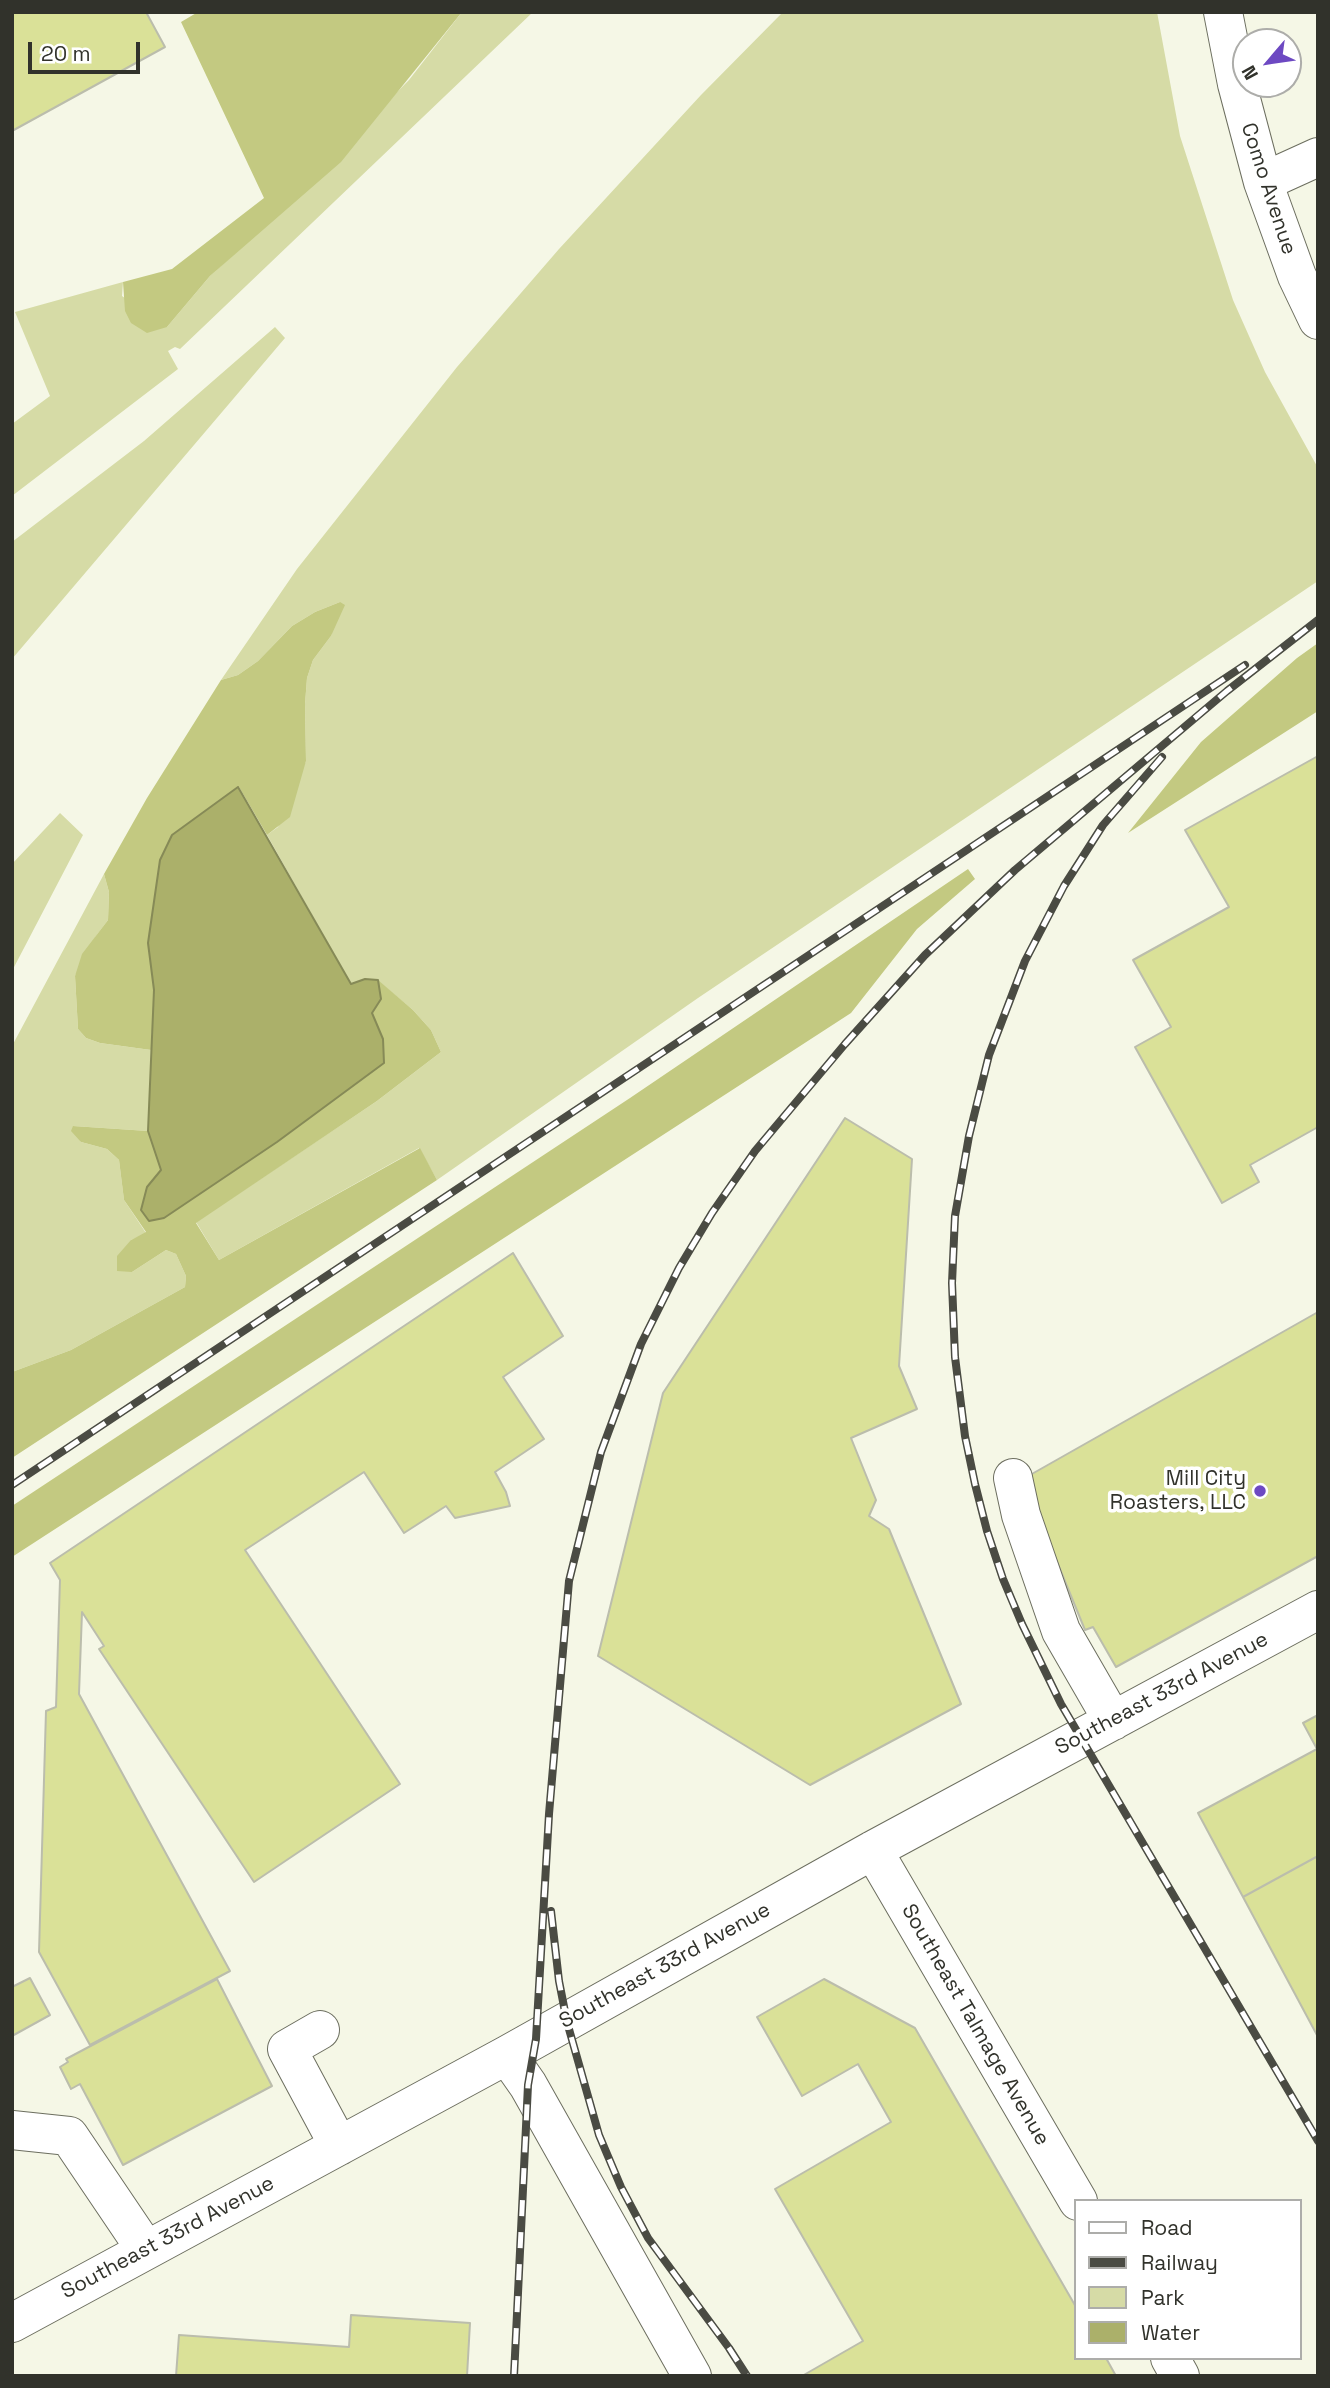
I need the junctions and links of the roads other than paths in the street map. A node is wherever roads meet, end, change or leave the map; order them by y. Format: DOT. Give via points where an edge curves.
graph roads {
  1 [pos="1223,12"];
  2 [pos="1318,157"];
  3 [pos="1262,182"];
  4 [pos="1318,320"];
  5 [pos="1013,1478"];
  6 [pos="1318,1610"];
  7 [pos="1113,1721"];
  8 [pos="873,1850"];
  9 [pos="320,2030"];
  10 [pos="507,2055"];
  11 [pos="12,2130"];
  12 [pos="339,2146"];
  13 [pos="1077,2199"];
  14 [pos="146,2250"];
  15 [pos="12,2323"];
  16 [pos="1171,2360"];
  17 [pos="692,2376"];
  18 [pos="1180,2376"];
  1 -- 3 [label="street, Como Avenue"];
  2 -- 3 [label="street"];
  3 -- 4 [label="street, Como Avenue"];
  5 -- 7 [label="street" via="1061,1631"];
  6 -- 7 [label="street, Southeast 33rd Avenue"];
  7 -- 8 [label="street, Southeast 33rd Avenue"];
  8 -- 10 [label="street, Southeast 33rd Avenue"];
  8 -- 13 [label="street, Southeast Talmage Avenue"];
  9 -- 12 [label="street" via="287,2049"];
  10 -- 12 [label="street, Southeast 33rd Avenue"];
  10 -- 17 [label="street"];
  11 -- 14 [label="street" via="69,2136"];
  12 -- 14 [label="street, Southeast 33rd Avenue"];
  14 -- 15 [label="street, Southeast 33rd Avenue"];
  16 -- 18 [label="street"];
}
